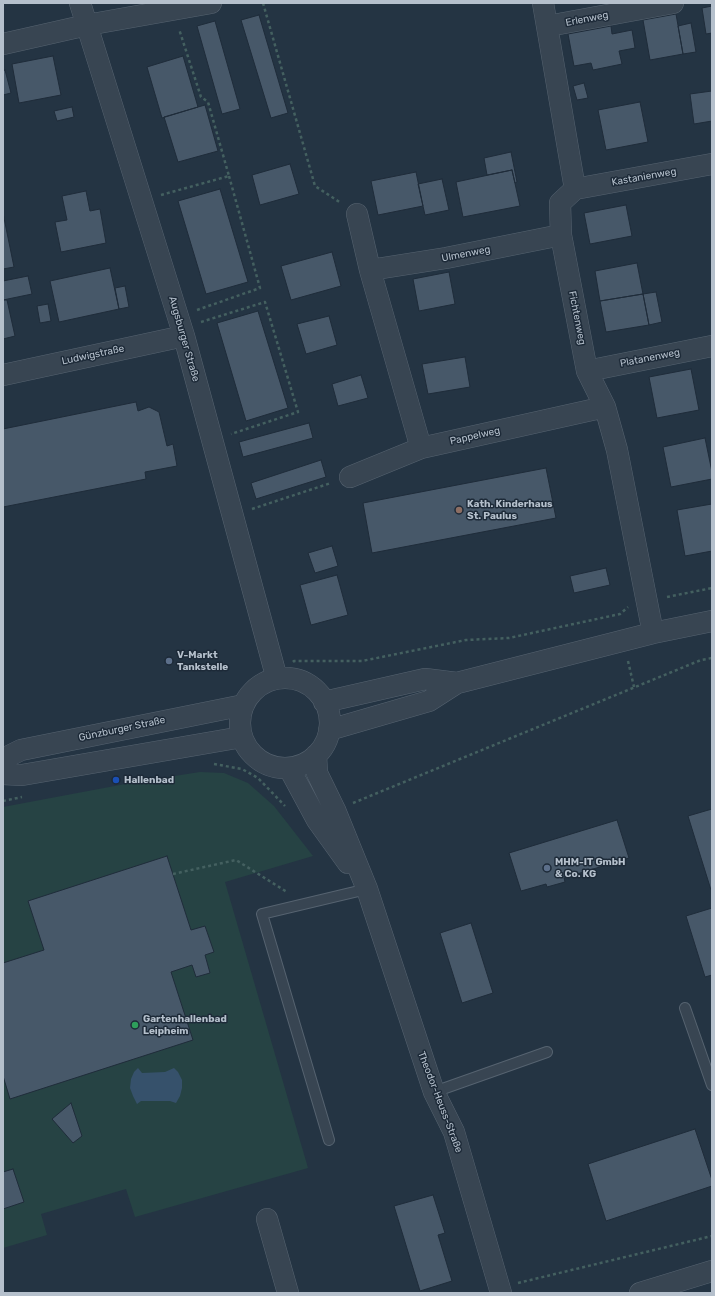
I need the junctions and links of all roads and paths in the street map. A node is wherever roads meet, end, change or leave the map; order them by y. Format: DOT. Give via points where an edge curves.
graph roads {
  1 [pos="80,3"];
  2 [pos="211,3"];
  3 [pos="263,3"];
  4 [pos="543,3"];
  5 [pos="673,3"];
  6 [pos="172,10"];
  7 [pos="87,25"];
  8 [pos="548,26"];
  9 [pos="3,44"];
  10 [pos="712,164"];
  11 [pos="229,176"];
  12 [pos="575,189"];
  13 [pos="142,201"];
  14 [pos="357,214"];
  15 [pos="562,235"];
  16 [pos="370,270"];
  17 [pos="181,327"];
  18 [pos="712,346"];
  19 [pos="587,371"];
  20 [pos="3,375"];
  21 [pos="604,407"];
  22 [pos="212,441"];
  23 [pos="421,448"];
  24 [pos="350,477"];
  25 [pos="232,514"];
  26 [pos="712,588"];
  27 [pos="646,601"];
  28 [pos="712,621"];
  29 [pos="653,633"];
  30 [pos="622,641"];
  31 [pos="712,658"];
  32 [pos="277,679"];
  33 [pos="457,683"];
  34 [pos="634,687"];
  35 [pos="324,702"];
  36 [pos="244,704"];
  37 [pos="329,730"];
  38 [pos="242,737"];
  39 [pos="316,755"];
  40 [pos="3,759"];
  41 [pos="209,763"];
  42 [pos="289,768"];
  43 [pos="3,774"];
  44 [pos="26,796"];
  45 [pos="3,801"];
  46 [pos="289,810"];
  47 [pos="335,810"];
  48 [pos="173,874"];
  49 [pos="367,889"];
  50 [pos="306,904"];
  51 [pos="685,1008"];
  52 [pos="547,1052"];
  53 [pos="712,1084"];
  54 [pos="434,1092"];
  55 [pos="329,1140"];
  56 [pos="267,1219"];
  57 [pos="712,1236"];
  58 [pos="712,1271"];
  59 [pos="500,1291"];
  60 [pos="288,1293"];
  61 [pos="640,1293"];
  1 -- 7 [label="street, Augsburger Straße"];
  2 -- 6 [label="street"];
  3 -- 14 [label="path" via="315,186"];
  4 -- 8 [label="street"];
  5 -- 8 [label="street, Erlenweg"];
  6 -- 7 [label="street"];
  6 -- 11 [label="path" via="201,98 208,102"];
  7 -- 9 [label="street"];
  7 -- 13 [label="street, Augsburger Straße"];
  8 -- 12 [label="street"];
  10 -- 12 [label="street, Kastanienweg"];
  11 -- 13 [label="path"];
  11 -- 17 [label="path" via="260,288"];
  12 -- 15 [label="street, Fichtenweg" via="560,203"];
  13 -- 17 [label="street, Augsburger Straße"];
  14 -- 16 [label="street"];
  15 -- 16 [label="street, Ulmenweg"];
  15 -- 19 [label="street, Fichtenweg"];
  16 -- 23 [label="street"];
  17 -- 20 [label="street, Ludwigstraße"];
  17 -- 22 [label="street, Augsburger Straße"];
  17 -- 22 [label="path" via="265,302 298,412"];
  18 -- 19 [label="street, Platanenweg"];
  19 -- 21 [label="street, Fichtenweg"];
  21 -- 23 [label="street, Pappelweg"];
  21 -- 27 [label="street, Fichtenweg" via="617,450"];
  22 -- 25 [label="street, Augsburger Straße"];
  23 -- 24 [label="street, Pappelweg"];
  24 -- 25 [label="path"];
  25 -- 32 [label="street, Augsburger Straße"];
  26 -- 27 [label="path"];
  27 -- 29 [label="street, Fichtenweg"];
  27 -- 32 [label="path" via="627,607 620,614 509,638 466,640 362,661 294,660"];
  28 -- 29 [label="street"];
  29 -- 30 [label="street"];
  30 -- 33 [label="street"];
  30 -- 34 [label="path"];
  31 -- 34 [label="path"];
  32 -- 35 [label="street" via="287,678 305,683 313,687"];
  32 -- 36 [label="street" via="257,687"];
  33 -- 35 [label="street" via="425,680"];
  33 -- 37 [label="street" via="429,701"];
  34 -- 47 [label="path"];
  35 -- 37 [label="street" via="329,716"];
  36 -- 38 [label="street" via="240,715"];
  36 -- 40 [label="street, Günzburger Straße" via="21,750"];
  37 -- 39 [label="street" via="322,748"];
  38 -- 42 [label="street" via="246,746 260,761 279,768"];
  38 -- 43 [label="street" via="22,775"];
  39 -- 42 [label="street" via="299,766"];
  39 -- 47 [label="street, Theodor-Heuss-Straße" via="317,773"];
  41 -- 46 [label="path" via="242,769 258,778"];
  42 -- 49 [label="street, Theodor-Heuss-Straße" via="317,820"];
  44 -- 45 [label="path"];
  47 -- 49 [label="street, Theodor-Heuss-Straße"];
  48 -- 50 [label="path" via="236,860"];
  49 -- 50 [label="lane"];
  49 -- 54 [label="street, Theodor-Heuss-Straße"];
  50 -- 55 [label="lane" via="262,914"];
  51 -- 53 [label="lane"];
  52 -- 54 [label="lane"];
  54 -- 59 [label="street, Theodor-Heuss-Straße" via="454,1132"];
  56 -- 60 [label="street"];
  57 -- 59 [label="path"];
  58 -- 61 [label="street"];
}
